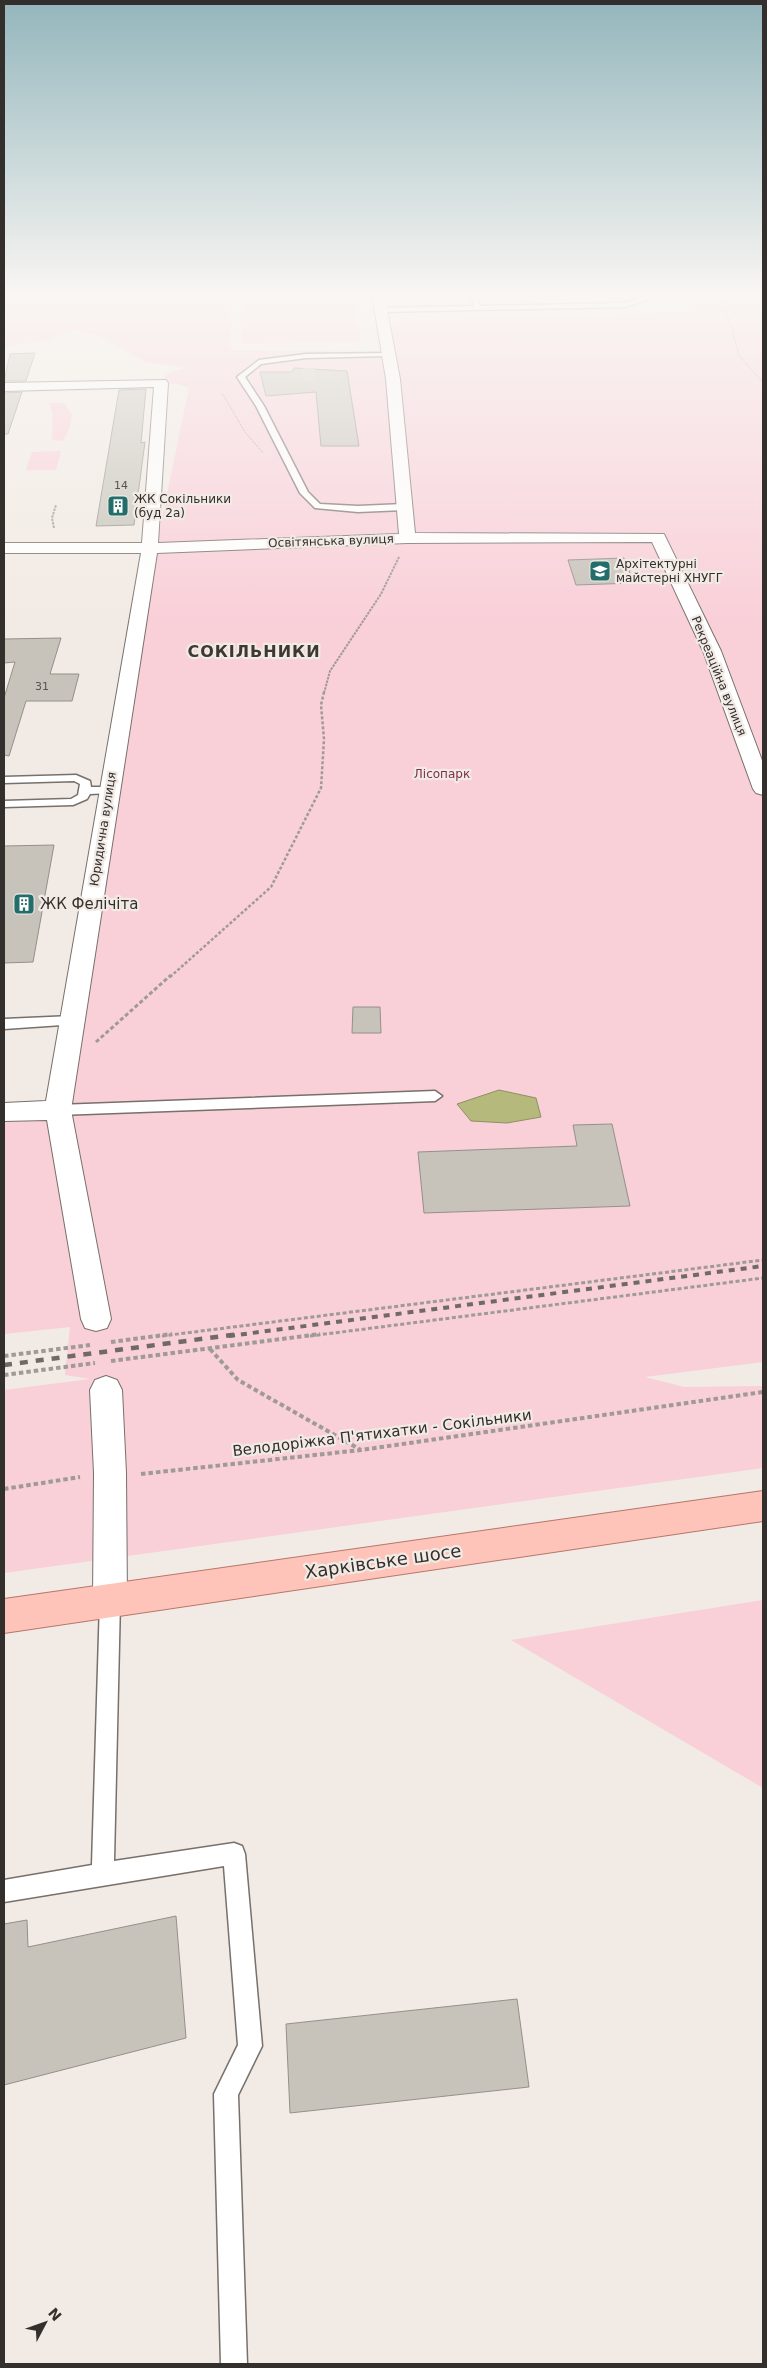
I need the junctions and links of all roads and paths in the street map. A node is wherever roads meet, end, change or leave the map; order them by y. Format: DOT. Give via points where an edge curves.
graph roads {
  1 [pos="160,405"];
  2 [pos="229,405"];
  3 [pos="259,405"];
  4 [pos="395,405"];
  5 [pos="288,461"];
  6 [pos="404,507"];
  7 [pos="407,538"];
  8 [pos="658,538"];
  9 [pos="4,548"];
  10 [pos="150,548"];
  11 [pos="4,780"];
  12 [pos="763,789"];
  13 [pos="110,790"];
  14 [pos="85,791"];
  15 [pos="4,804"];
  16 [pos="72,1021"];
  17 [pos="4,1024"];
  18 [pos="89,1046"];
  19 [pos="434,1096"];
  20 [pos="58,1110"];
  21 [pos="4,1112"];
  22 [pos="763,1260"];
  23 [pos="763,1278"];
  24 [pos="96,1319"];
  25 [pos="202,1331"];
  26 [pos="210,1348"];
  27 [pos="105,1371"];
  28 [pos="4,1376"];
  29 [pos="763,1392"];
  30 [pos="362,1450"];
  31 [pos="110,1473"];
  32 [pos="4,1489"];
  33 [pos="763,1506"];
  34 [pos="110,1601"];
  35 [pos="4,1616"];
  36 [pos="103,1874"];
  37 [pos="4,1891"];
  38 [pos="234,2364"];
  1 -- 10 [label="street, Юридична вулиця"];
  2 -- 5 [label="path" via="261,452"];
  3 -- 5 [label="lane"];
  4 -- 6 [label="street"];
  5 -- 6 [label="lane" via="304,493 318,506 358,509"];
  6 -- 7 [label="street"];
  7 -- 8 [label="street, Освітянська вулиця"];
  7 -- 10 [label="street, Освітянська вулиця"];
  7 -- 18 [label="path" via="381,594 330,670 321,705 324,739 320,788 271,886"];
  8 -- 12 [label="street, Рекреаційна вулиця" via="712,651"];
  9 -- 10 [label="street, Освітянська вулиця"];
  10 -- 13 [label="street, Юридична вулиця"];
  11 -- 14 [label="lane" via="76,778 86,783"];
  13 -- 14 [label="lane"];
  13 -- 16 [label="street, Юридична вулиця"];
  14 -- 15 [label="lane" via="83,797 73,802"];
  16 -- 17 [label="lane"];
  16 -- 20 [label="street, Юридична вулиця"];
  19 -- 20 [label="lane"];
  20 -- 21 [label="street"];
  20 -- 24 [label="street, Юридична вулиця"];
  22 -- 25 [label="path"];
  23 -- 26 [label="path"];
  26 -- 27 [label="path"];
  26 -- 30 [label="path" via="238,1380"];
  27 -- 28 [label="path"];
  27 -- 31 [label="street"];
  29 -- 30 [label="path, Велодоріжка П'ятихатки - Сокільники"];
  30 -- 31 [label="path, Велодоріжка П'ятихатки - Сокільники" via="138,1474"];
  31 -- 32 [label="path, Велодоріжка П'ятихатки - Сокільники"];
  31 -- 34 [label="street"];
  33 -- 34 [label="main road, Харківське шосе"];
  34 -- 35 [label="main road, Харківське шосе"];
  34 -- 36 [label="lane"];
  36 -- 37 [label="lane"];
  36 -- 38 [label="lane" via="234,1854 250,2046 226,2094"];
}
